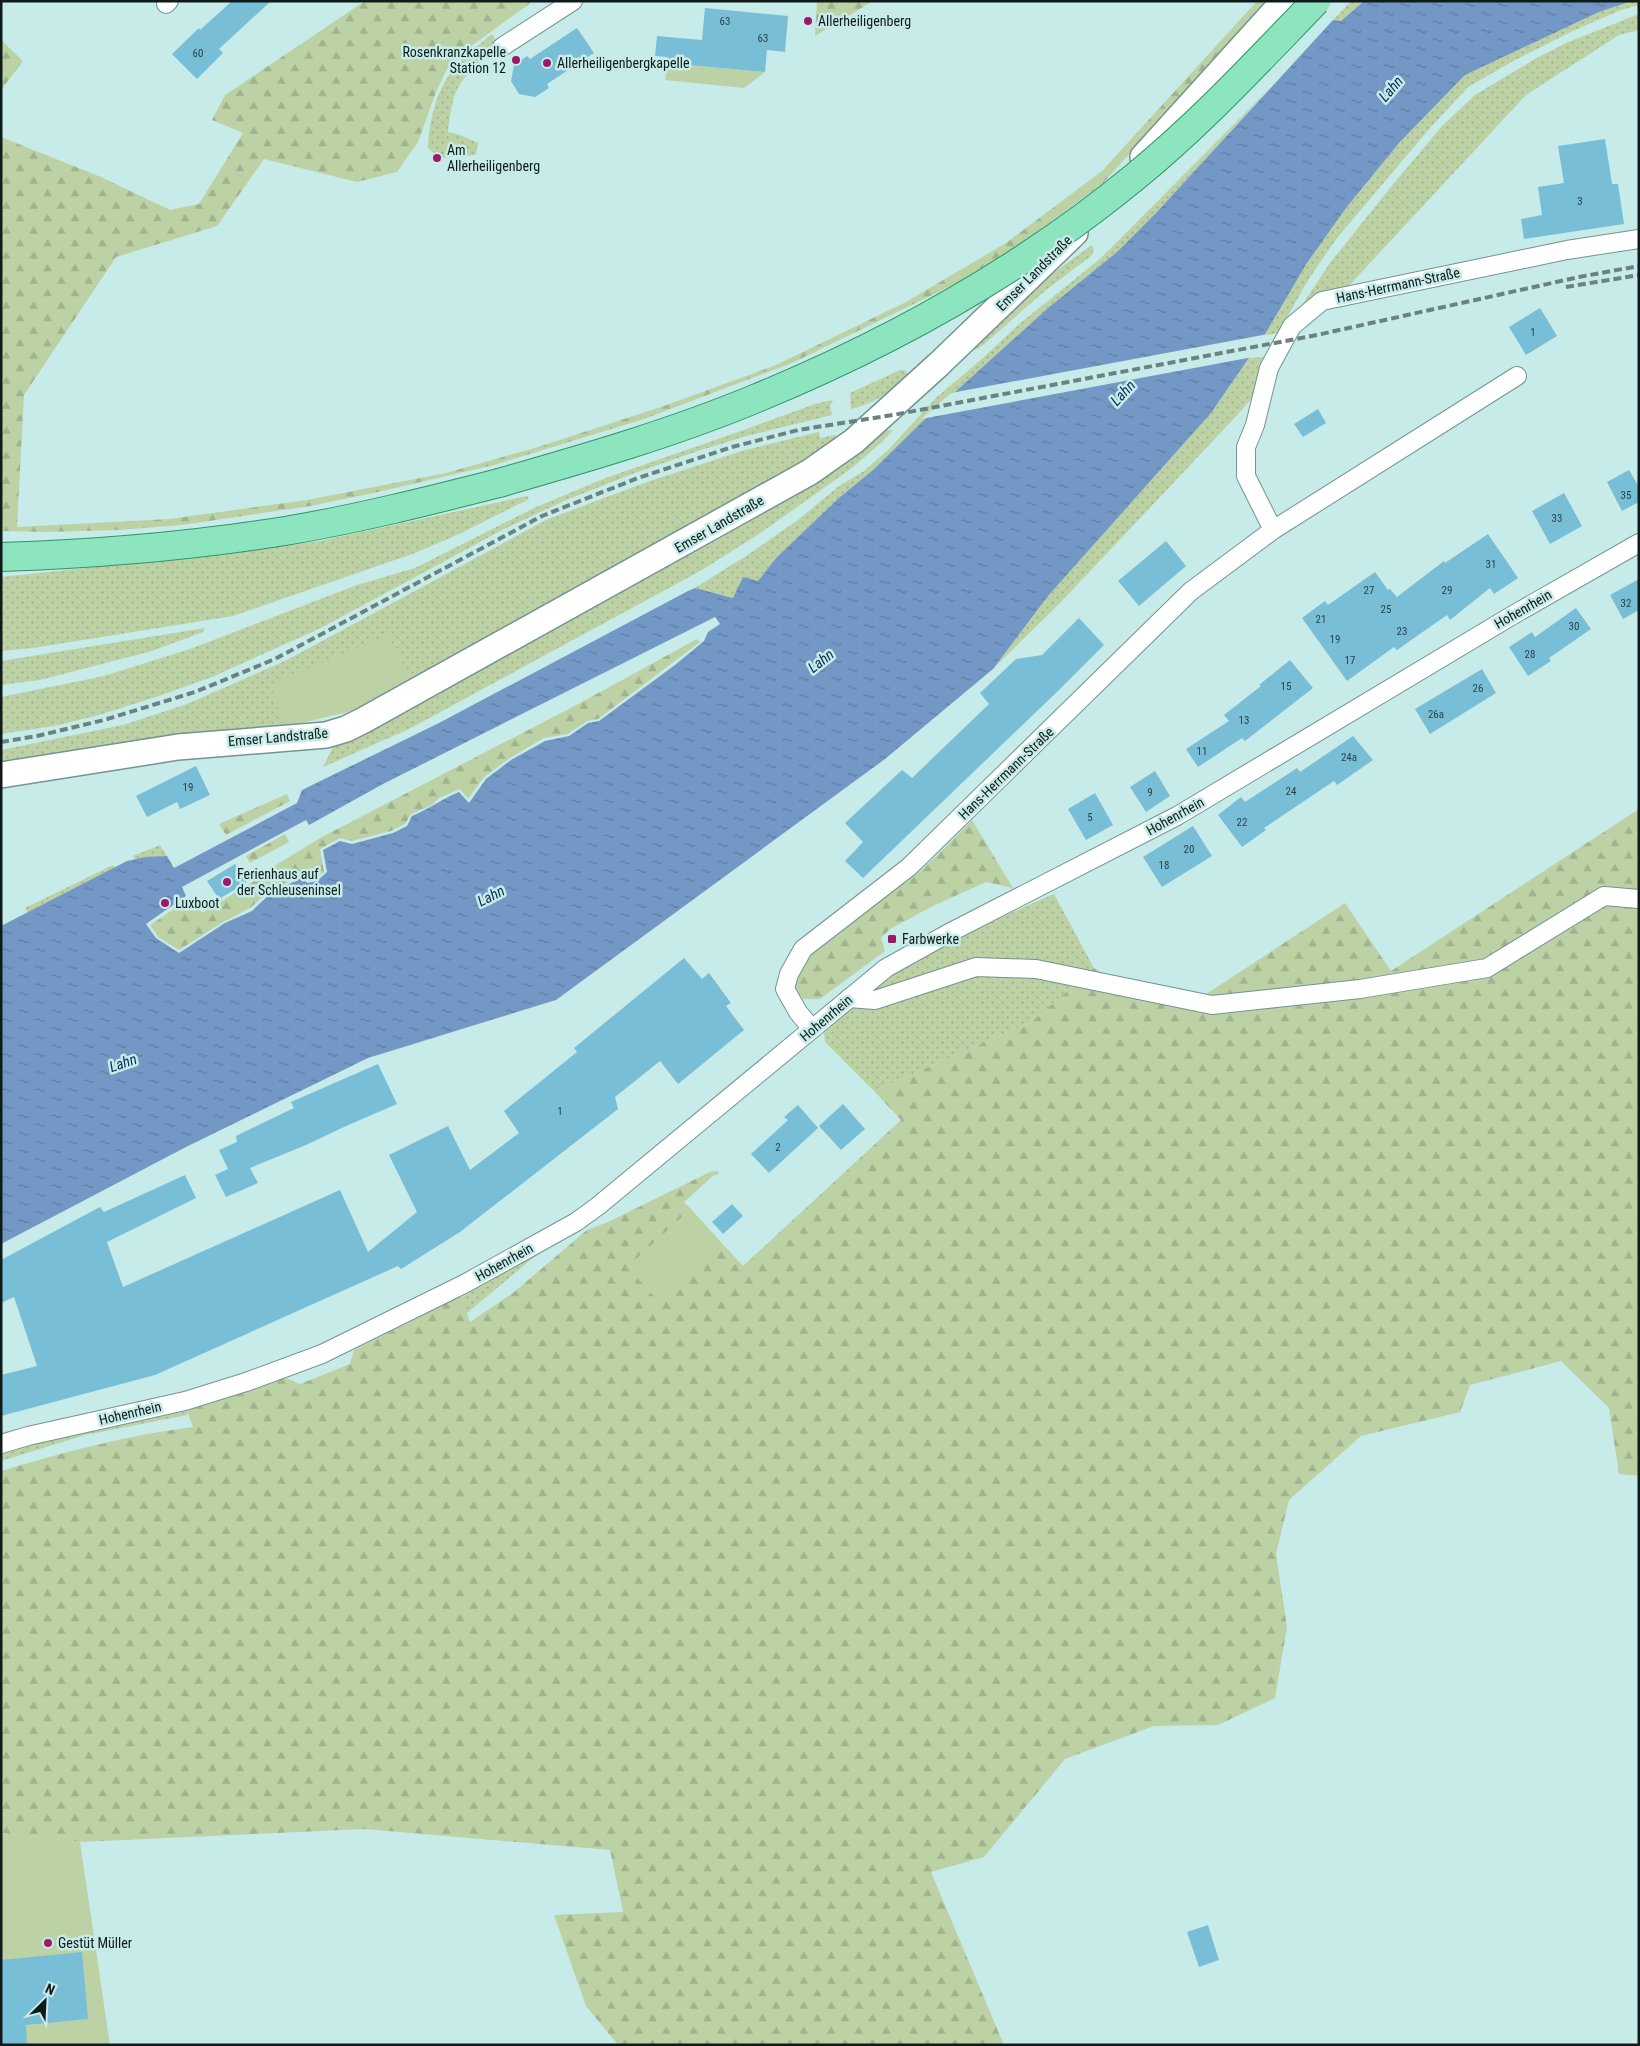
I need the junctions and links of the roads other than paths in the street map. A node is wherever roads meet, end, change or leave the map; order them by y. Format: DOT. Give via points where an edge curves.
graph roads {
  1 [pos="573,1"];
  2 [pos="1284,1"];
  3 [pos="1316,1"];
  4 [pos="502,47"];
  5 [pos="1639,238"];
  6 [pos="1517,376"];
  7 [pos="1273,530"];
  8 [pos="1639,544"];
  9 [pos="1,556"];
  10 [pos="1,774"];
  11 [pos="1639,899"];
  12 [pos="849,998"];
  13 [pos="812,1029"];
  14 [pos="1,1444"];
  1 -- 4 [label="street"];
  2 -- 10 [label="street, Emser Landstraße" via="1068,240 940,364 854,441 810,472 346,729 326,735 178,747"];
  3 -- 9 [label="main road, bridge" via="1182,136 1137,176 1049,242 940,310 835,365 755,399 656,436 500,483 393,510 176,546 66,555"];
  5 -- 7 [label="street, Hans-Herrmann-Straße" via="1322,301 1292,326 1269,368 1246,447 1246,476"];
  6 -- 7 [label="street, Hans-Herrmann-Straße"];
  7 -- 13 [label="street, Hans-Herrmann-Straße" via="1191,591 909,867 803,949 789,974 785,989"];
  8 -- 12 [label="street, Hohenrhein" via="1513,614 1177,816 886,968"];
  11 -- 12 [label="street" via="1604,896 1487,968 1360,989 1212,1005 1036,969 976,967 875,1000"];
  12 -- 13 [label="street, Hohenrhein"];
  13 -- 14 [label="street, Hohenrhein" via="584,1216 466,1283 322,1354 246,1382 185,1401"];
}
